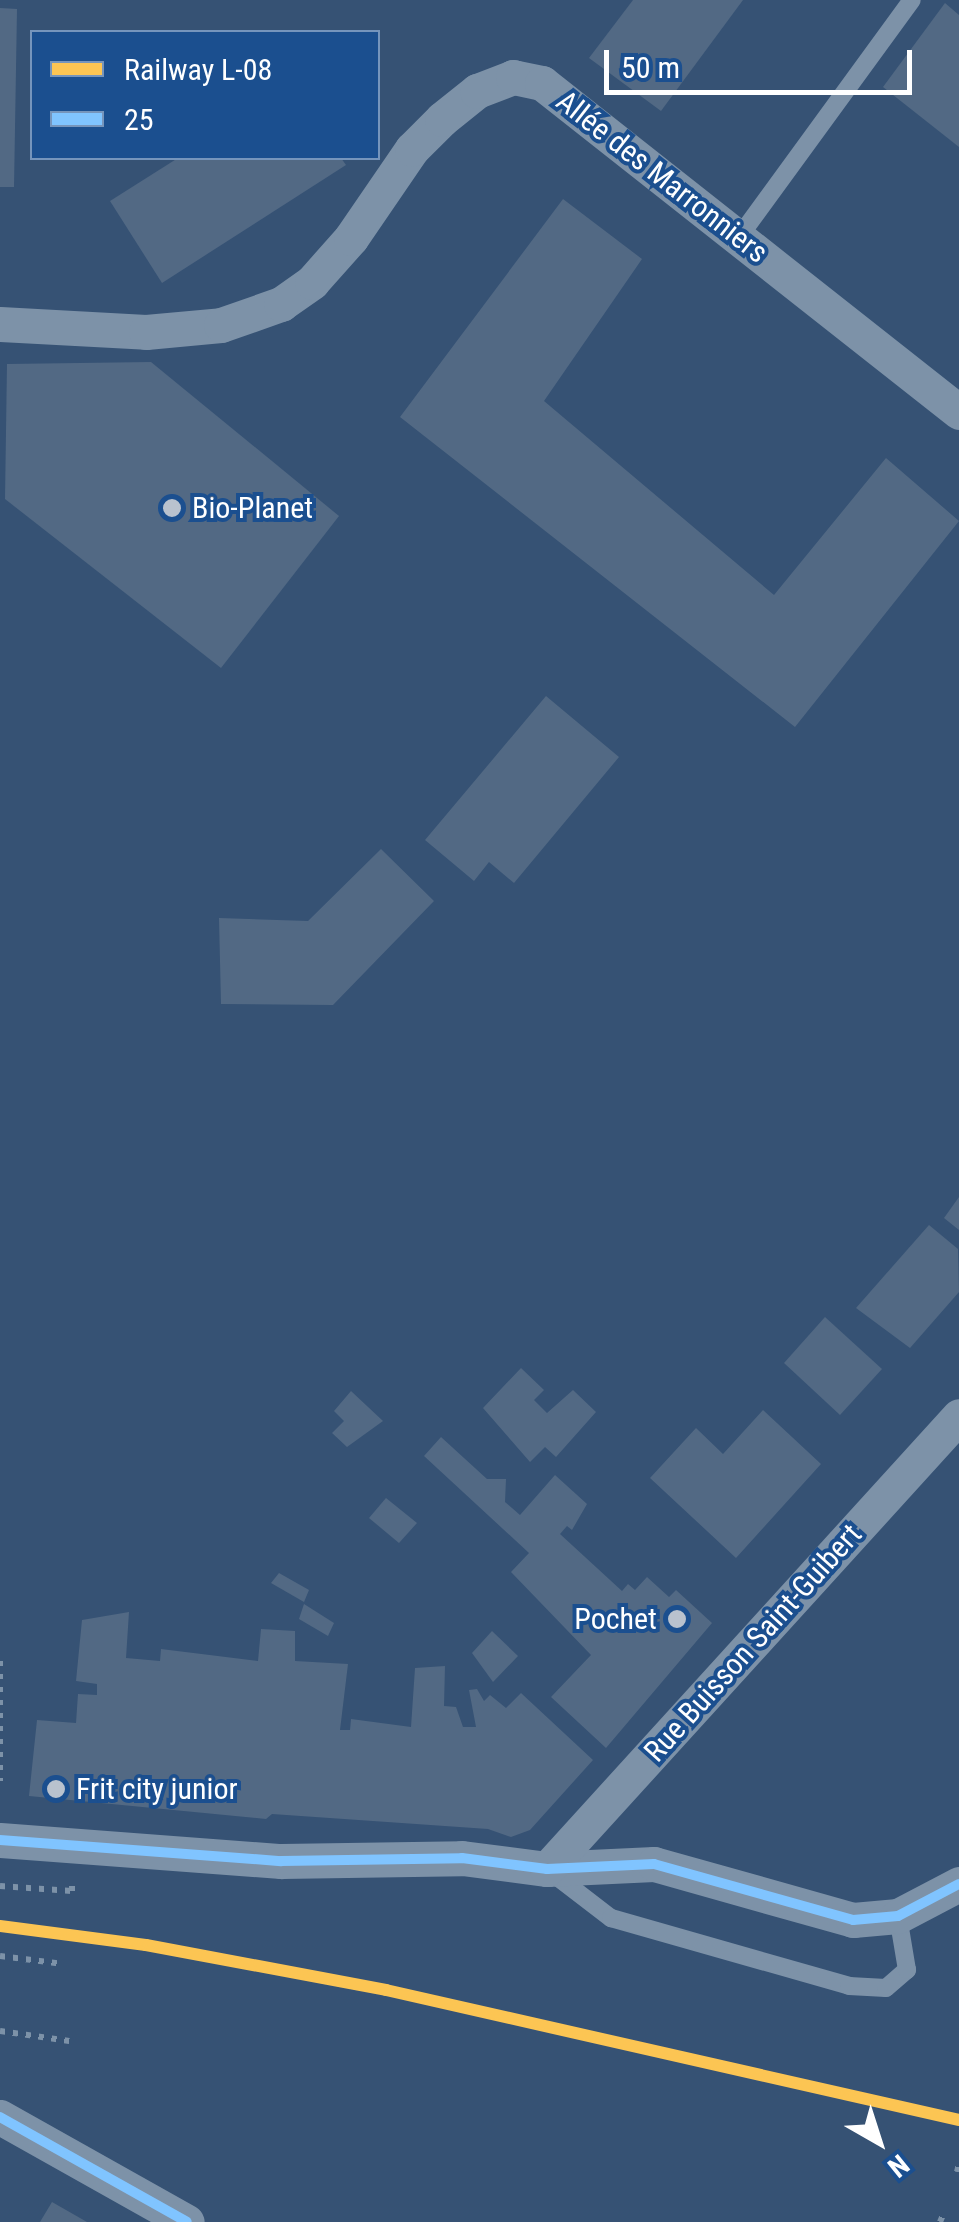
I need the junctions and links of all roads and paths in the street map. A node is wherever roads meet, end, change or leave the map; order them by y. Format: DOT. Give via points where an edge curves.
graph roads {
  1 [pos="912,0"];
  2 [pos="738,237"];
  3 [pos="0,324"];
  4 [pos="959,412"];
  5 [pos="959,1416"];
  6 [pos="0,1661"];
  7 [pos="0,1781"];
  8 [pos="0,1840"];
  9 [pos="546,1868"];
  10 [pos="959,1884"];
  11 [pos="0,1886"];
  12 [pos="72,1891"];
  13 [pos="898,1916"];
  14 [pos="0,1956"];
  15 [pos="64,1964"];
  16 [pos="0,2031"];
  17 [pos="69,2041"];
  18 [pos="5,2122"];
  19 [pos="187,2222"];
  1 -- 2 [label="lane"];
  2 -- 3 [label="street, Allée des Marronniers" via="542,83 513,77 477,91 442,119 412,149 351,238 281,304 222,325 146,332"];
  2 -- 4 [label="street, Allée des Marronniers"];
  5 -- 9 [label="street, Rue Buisson Saint-Guibert"];
  6 -- 7 [label="path"];
  8 -- 9 [label="street" via="281,1861 462,1858"];
  9 -- 13 [label="street" via="654,1864 853,1920"];
  9 -- 13 [label="lane" via="611,1918 848,1986 886,1988 908,1970"];
  10 -- 13 [label="street"];
  11 -- 12 [label="path"];
  14 -- 15 [label="path"];
  16 -- 17 [label="path"];
  18 -- 19 [label="street"];
}
